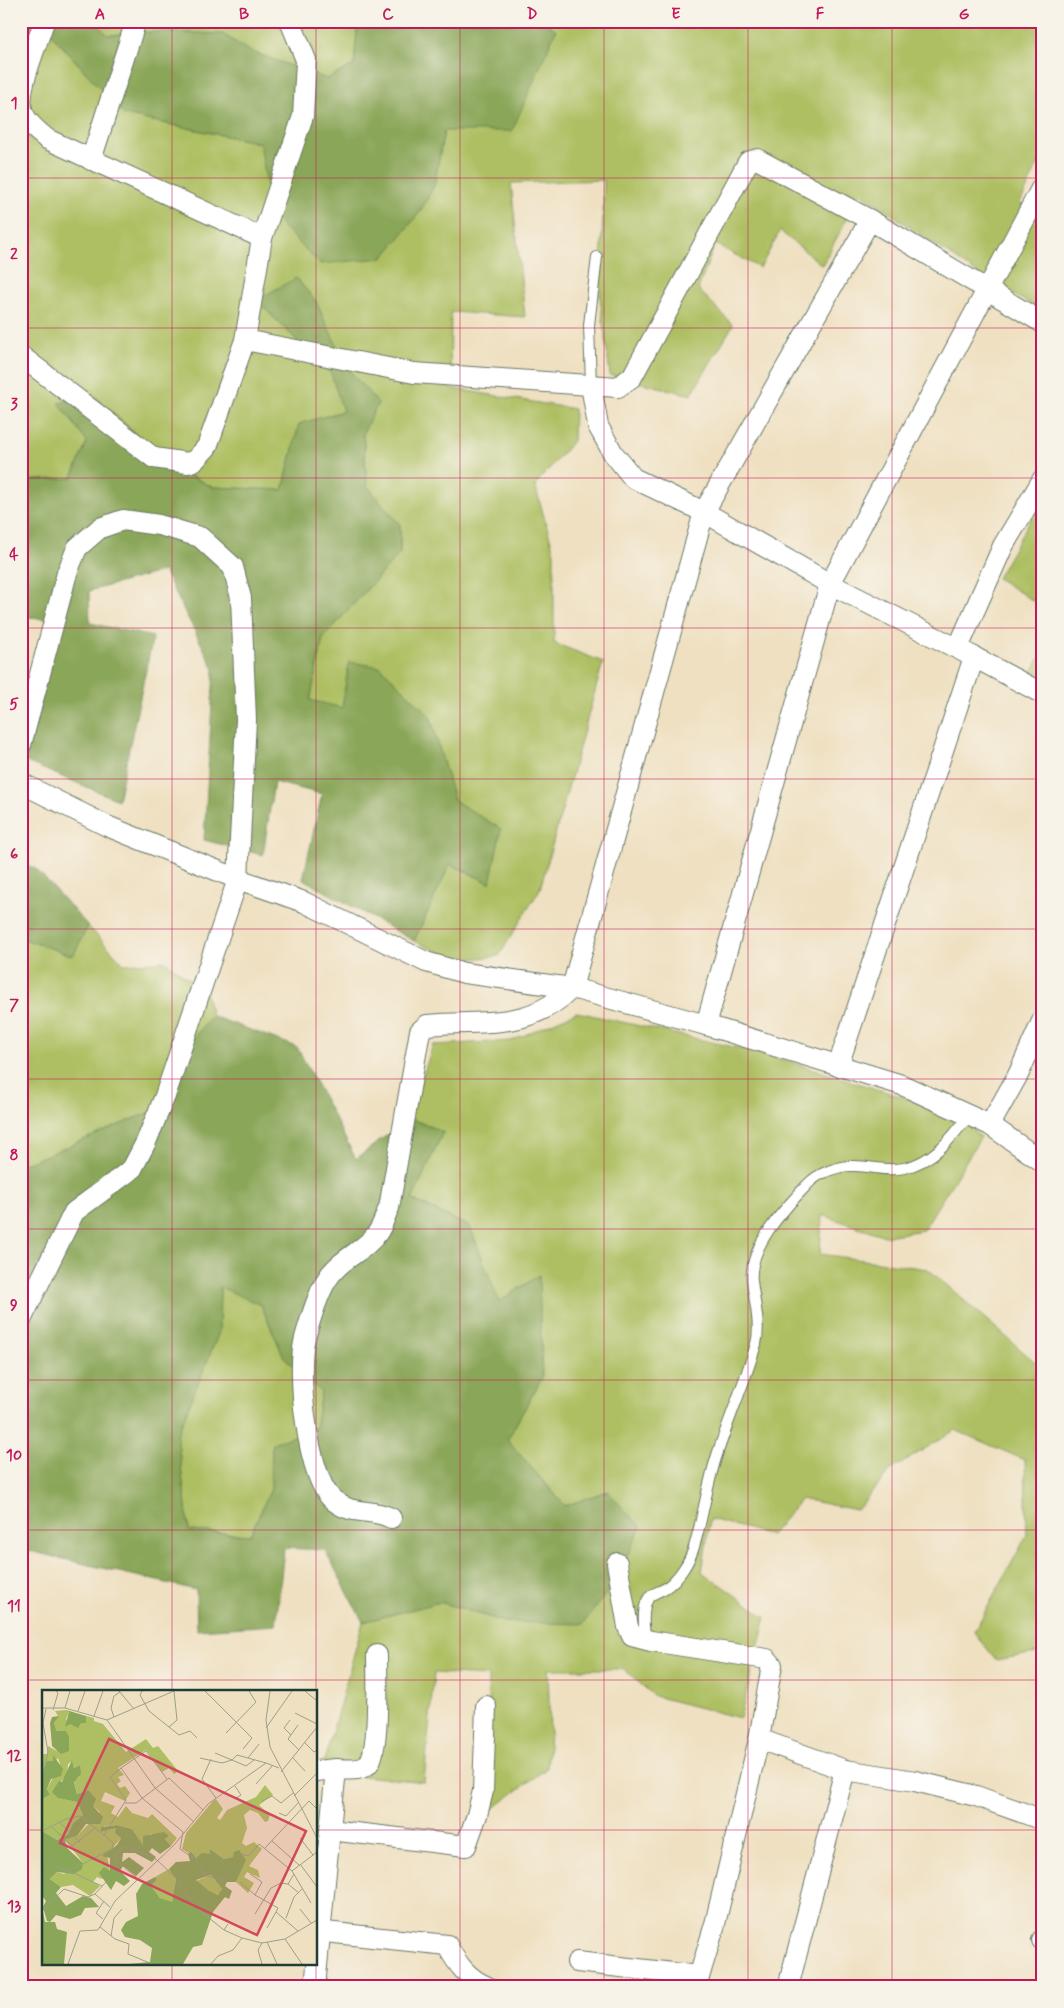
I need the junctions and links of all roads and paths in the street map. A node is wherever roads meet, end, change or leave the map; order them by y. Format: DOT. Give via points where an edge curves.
graph roads {
  1 [pos="44,21"];
  2 [pos="136,21"];
  3 [pos="290,21"];
  4 [pos="91,160"];
  5 [pos="1043,185"];
  6 [pos="870,220"];
  7 [pos="262,238"];
  8 [pos="597,257"];
  9 [pos="986,289"];
  10 [pos="1043,323"];
  11 [pos="245,340"];
  12 [pos="21,356"];
  13 [pos="591,385"];
  14 [pos="1043,479"];
  15 [pos="704,512"];
  16 [pos="830,584"];
  17 [pos="966,653"];
  18 [pos="1043,694"];
  19 [pos="21,745"];
  20 [pos="21,783"];
  21 [pos="238,878"];
  22 [pos="572,988"];
  23 [pos="1043,1020"];
  24 [pos="706,1025"];
  25 [pos="838,1066"];
  26 [pos="969,1115"];
  27 [pos="990,1125"];
  28 [pos="1043,1162"];
  29 [pos="21,1320"];
  30 [pos="391,1518"];
  31 [pos="617,1563"];
  32 [pos="647,1640"];
  33 [pos="377,1655"];
  34 [pos="486,1706"];
  35 [pos="758,1739"];
  36 [pos="326,1770"];
  37 [pos="845,1770"];
  38 [pos="1043,1820"];
  39 [pos="330,1830"];
  40 [pos="318,1931"];
  41 [pos="577,1962"];
  42 [pos="316,1966"];
  43 [pos="697,1981"];
  44 [pos="315,1987"];
  45 [pos="488,1987"];
  46 [pos="788,1987"];
  1 -- 4 [label="street" via="21,95 23,112 47,139"];
  2 -- 4 [label="street"];
  3 -- 7 [label="street" via="306,60 303,116"];
  4 -- 7 [label="street"];
  5 -- 9 [label="street"];
  6 -- 9 [label="street"];
  6 -- 13 [label="street" via="756,159 748,162 632,377 618,386"];
  6 -- 15 [label="street"];
  7 -- 11 [label="street"];
  8 -- 13 [label="lane" via="589,325"];
  9 -- 10 [label="street"];
  9 -- 16 [label="street"];
  11 -- 12 [label="street" via="207,447 188,463 154,458"];
  11 -- 13 [label="street" via="414,373"];
  13 -- 15 [label="street" via="598,426 613,453 633,478"];
  14 -- 17 [label="street" via="1004,546"];
  15 -- 16 [label="street"];
  15 -- 22 [label="street"];
  16 -- 17 [label="street"];
  16 -- 24 [label="street"];
  17 -- 18 [label="street"];
  17 -- 25 [label="street"];
  19 -- 21 [label="street" via="65,580 77,548 100,528 123,520 159,525 200,537 233,567 241,598 246,720"];
  20 -- 21 [label="street" via="107,826"];
  21 -- 22 [label="street" via="304,902 426,962 464,973"];
  21 -- 29 [label="street" via="165,1096 146,1142 132,1169 74,1212"];
  22 -- 24 [label="street"];
  22 -- 30 [label="street" via="547,1008 523,1018 422,1028 389,1208 378,1233 338,1264 326,1282 304,1339 302,1400 317,1476 331,1498 350,1511 379,1512"];
  23 -- 27 [label="street"];
  24 -- 25 [label="street"];
  25 -- 26 [label="street" via="902,1085"];
  26 -- 27 [label="street"];
  26 -- 32 [label="lane" via="942,1148 905,1168 885,1171 854,1166 823,1173 808,1183 764,1238 753,1261 751,1278 756,1342 716,1456 694,1549 668,1586 647,1602 644,1633"];
  27 -- 28 [label="street"];
  31 -- 32 [label="street" via="629,1632"];
  32 -- 35 [label="street" via="769,1660 772,1666"];
  33 -- 36 [label="street" via="375,1746 369,1764 362,1768"];
  34 -- 39 [label="street" via="483,1791 466,1846"];
  35 -- 37 [label="street"];
  35 -- 43 [label="street" via="715,1924"];
  36 -- 39 [label="street"];
  37 -- 38 [label="street" via="976,1796"];
  37 -- 46 [label="street"];
  39 -- 40 [label="street"];
  40 -- 45 [label="street" via="447,1945 466,1974 474,1982"];
  41 -- 43 [label="street"];
  42 -- 44 [label="street"];
}
